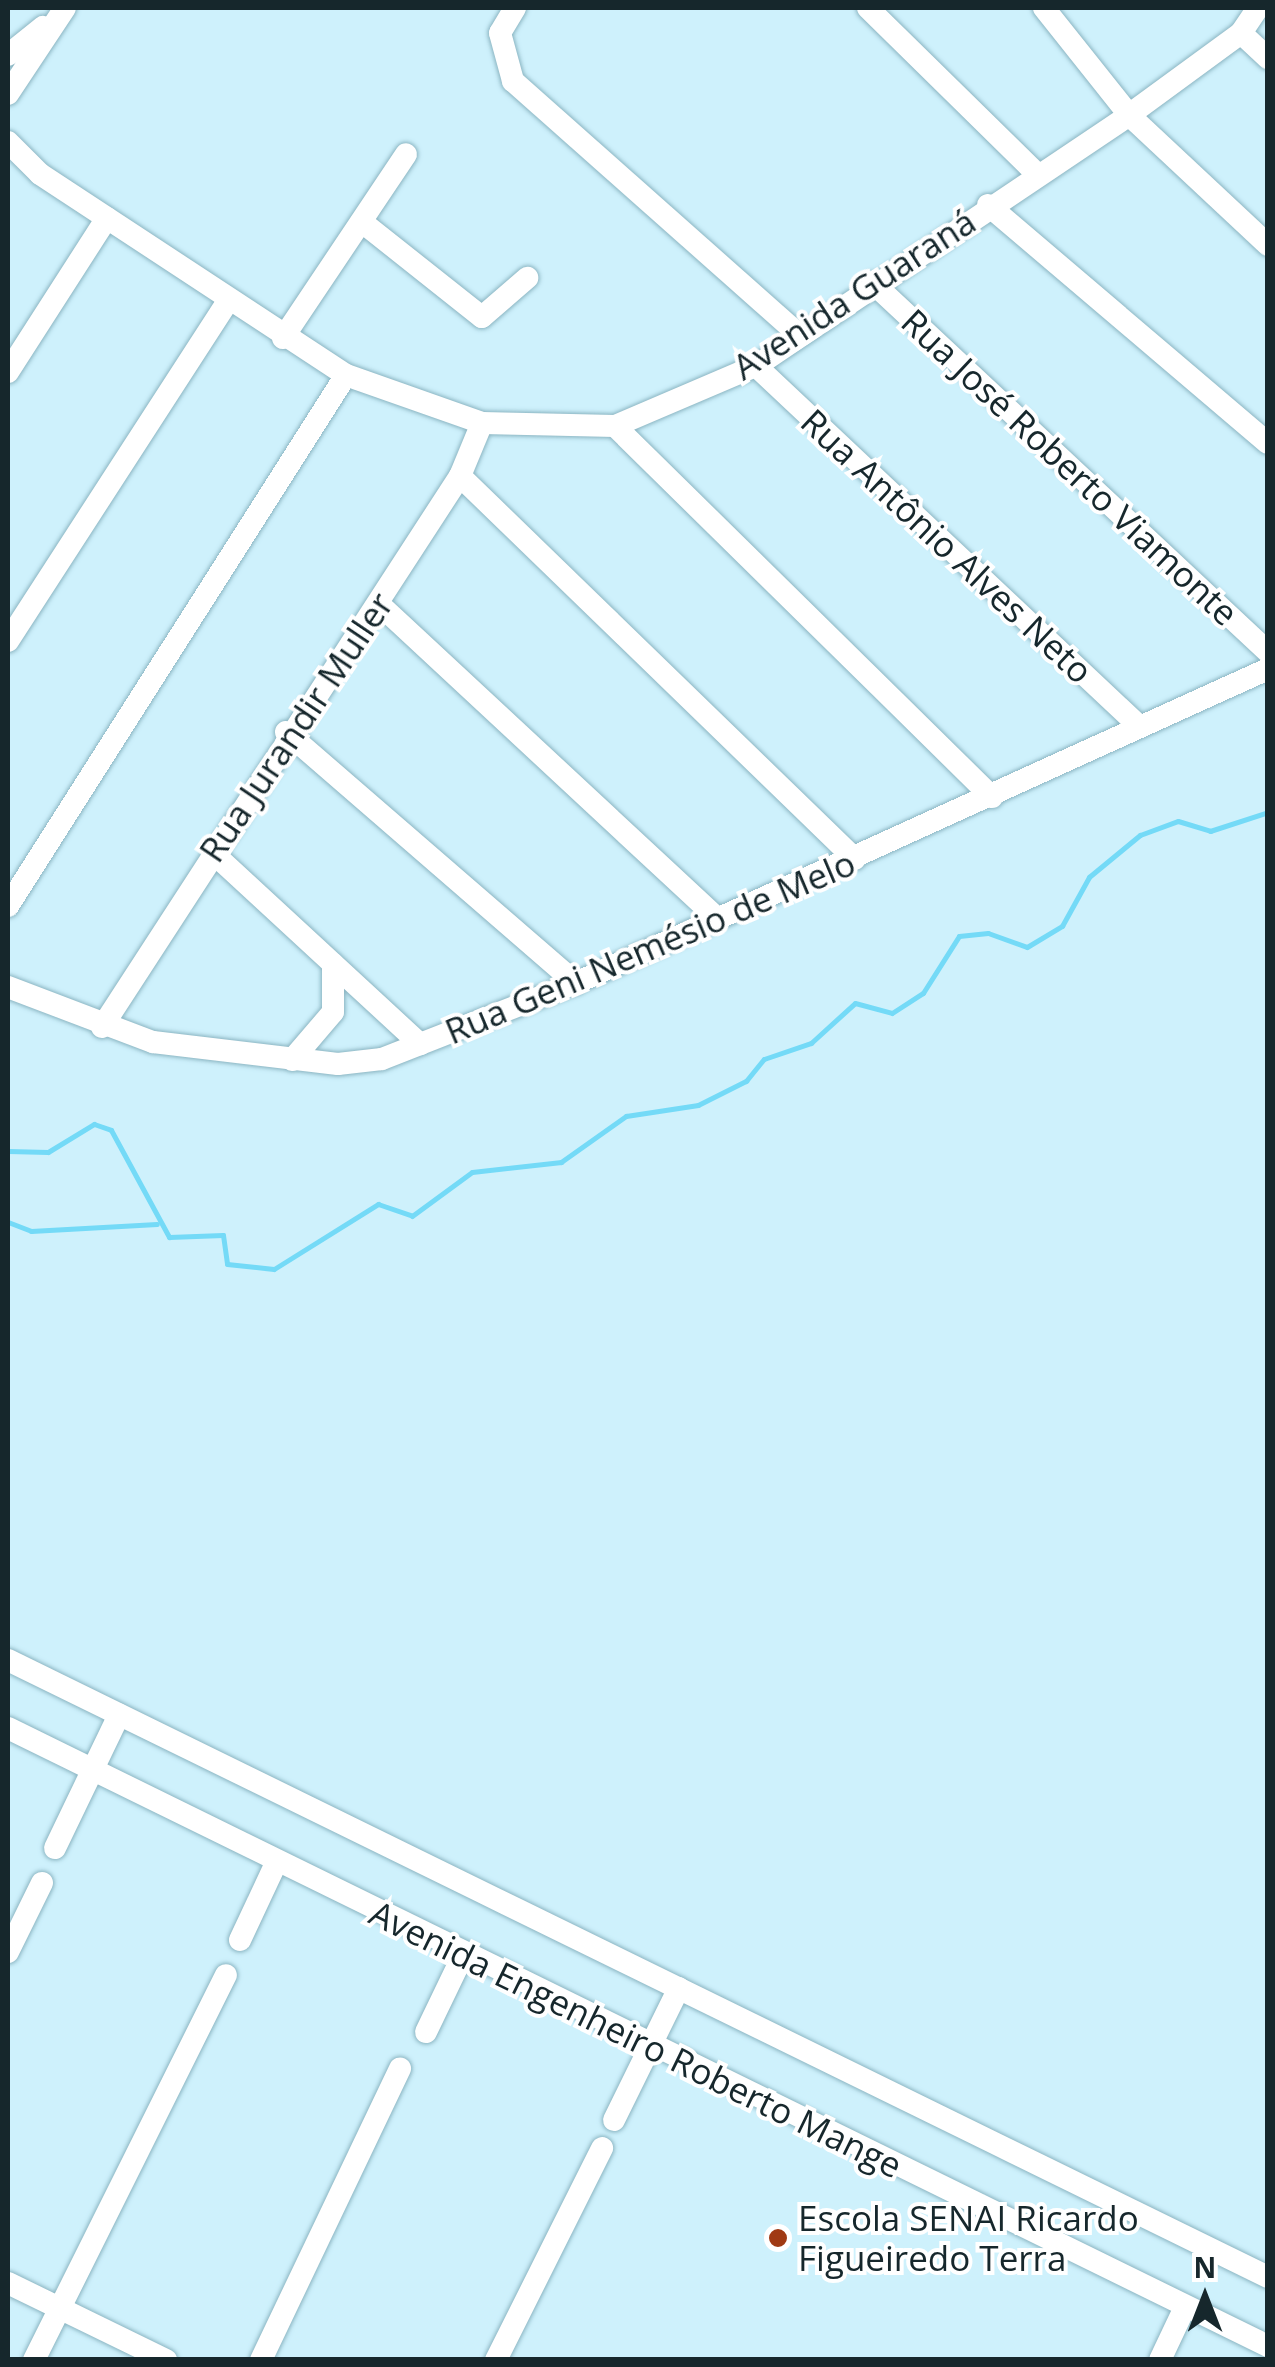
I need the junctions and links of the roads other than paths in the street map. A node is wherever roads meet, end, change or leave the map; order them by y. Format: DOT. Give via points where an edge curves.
graph roads {
  1 [pos="64,8"];
  2 [pos="515,8"];
  3 [pos="868,8"];
  4 [pos="1044,8"];
  5 [pos="1258,8"];
  6 [pos="1241,33"];
  7 [pos="8,55"];
  8 [pos="1268,58"];
  9 [pos="8,94"];
  10 [pos="1128,115"];
  11 [pos="8,142"];
  12 [pos="406,154"];
  13 [pos="8,167"];
  14 [pos="1036,173"];
  15 [pos="40,174"];
  16 [pos="988,204"];
  17 [pos="107,218"];
  18 [pos="362,222"];
  19 [pos="1268,245"];
  20 [pos="528,278"];
  21 [pos="872,283"];
  22 [pos="228,301"];
  23 [pos="799,335"];
  24 [pos="283,338"];
  25 [pos="756,366"];
  26 [pos="8,372"];
  27 [pos="346,375"];
  28 [pos="482,423"];
  29 [pos="614,426"];
  30 [pos="1268,442"];
  31 [pos="460,476"];
  32 [pos="379,604"];
  33 [pos="8,641"];
  34 [pos="1268,652"];
  35 [pos="1268,668"];
  36 [pos="1139,726"];
  37 [pos="286,732"];
  38 [pos="992,796"];
  39 [pos="213,852"];
  40 [pos="855,859"];
  41 [pos="8,906"];
  42 [pos="717,918"];
  43 [pos="333,964"];
  44 [pos="576,983"];
  45 [pos="8,987"];
  46 [pos="102,1027"];
  47 [pos="420,1044"];
  48 [pos="292,1060"];
  49 [pos="8,1660"];
  50 [pos="119,1714"];
  51 [pos="8,1728"];
  52 [pos="92,1770"];
  53 [pos="56,1848"];
  54 [pos="276,1863"];
  55 [pos="42,1882"];
  56 [pos="240,1940"];
  57 [pos="8,1952"];
  58 [pos="463,1955"];
  59 [pos="226,1975"];
  60 [pos="679,1988"];
  61 [pos="426,2032"];
  62 [pos="650,2046"];
  63 [pos="400,2068"];
  64 [pos="614,2120"];
  65 [pos="602,2148"];
  66 [pos="1268,2277"];
  67 [pos="8,2282"];
  68 [pos="1185,2306"];
  69 [pos="60,2308"];
  70 [pos="1268,2346"];
  71 [pos="34,2360"];
  72 [pos="166,2360"];
  73 [pos="260,2360"];
  74 [pos="496,2360"];
  75 [pos="1160,2360"];
  1 -- 7 [label="street"];
  1 -- 9 [label="street"];
  2 -- 23 [label="street" via="500,34 513,80"];
  3 -- 14 [label="street"];
  4 -- 10 [label="street"];
  5 -- 6 [label="street, Avenida Guaraná"];
  6 -- 8 [label="street"];
  6 -- 10 [label="street, Avenida Guaraná"];
  10 -- 14 [label="street, Avenida Guaraná"];
  10 -- 19 [label="street"];
  11 -- 15 [label="street, Avenida Guaraná"];
  12 -- 18 [label="street"];
  13 -- 15 [label="street, Avenida Guaraná"];
  14 -- 16 [label="street, Avenida Guaraná"];
  15 -- 17 [label="street, Avenida Guaraná"];
  16 -- 21 [label="street, Avenida Guaraná"];
  16 -- 30 [label="street"];
  17 -- 22 [label="street, Avenida Guaraná"];
  17 -- 26 [label="street"];
  18 -- 20 [label="street" via="482,317"];
  18 -- 24 [label="street"];
  21 -- 23 [label="street, Avenida Guaraná"];
  21 -- 34 [label="street, Rua José Roberto Viamonte"];
  22 -- 24 [label="street, Avenida Guaraná"];
  22 -- 33 [label="street"];
  23 -- 25 [label="street, Avenida Guaraná"];
  24 -- 27 [label="street, Avenida Guaraná"];
  25 -- 29 [label="street, Avenida Guaraná"];
  25 -- 36 [label="street, Rua Antônio Alves Neto"];
  27 -- 28 [label="street, Avenida Guaraná"];
  27 -- 41 [label="street"];
  28 -- 29 [label="street, Avenida Guaraná"];
  28 -- 31 [label="street, Rua Jurandir Muller"];
  29 -- 38 [label="street"];
  31 -- 32 [label="street, Rua Jurandir Muller"];
  31 -- 40 [label="street"];
  32 -- 37 [label="street, Rua Jurandir Muller"];
  32 -- 42 [label="street"];
  35 -- 36 [label="street, Rua Geni Nemésio de Melo"];
  36 -- 38 [label="street, Rua Geni Nemésio de Melo"];
  37 -- 39 [label="street, Rua Jurandir Muller"];
  37 -- 44 [label="street"];
  38 -- 40 [label="street, Rua Geni Nemésio de Melo"];
  39 -- 43 [label="street"];
  39 -- 46 [label="street, Rua Jurandir Muller"];
  40 -- 42 [label="street, Rua Geni Nemésio de Melo"];
  42 -- 44 [label="street, Rua Geni Nemésio de Melo"];
  43 -- 47 [label="street"];
  43 -- 48 [label="street" via="334,1012"];
  44 -- 47 [label="street, Rua Geni Nemésio de Melo"];
  45 -- 46 [label="street, Rua Geni Nemésio de Melo"];
  46 -- 48 [label="street, Rua Geni Nemésio de Melo"];
  47 -- 48 [label="street, Rua Geni Nemésio de Melo" via="360,1063"];
  49 -- 50 [label="street, Avenida Engenheiro Roberto Mange"];
  50 -- 52 [label="street"];
  50 -- 60 [label="street, Avenida Engenheiro Roberto Mange"];
  51 -- 52 [label="street, Avenida Engenheiro Roberto Mange"];
  52 -- 53 [label="street"];
  52 -- 54 [label="street, Avenida Engenheiro Roberto Mange"];
  54 -- 56 [label="street"];
  54 -- 58 [label="street, Avenida Engenheiro Roberto Mange"];
  55 -- 57 [label="street"];
  58 -- 61 [label="street"];
  58 -- 62 [label="street, Avenida Engenheiro Roberto Mange"];
  59 -- 69 [label="street"];
  60 -- 62 [label="street"];
  60 -- 66 [label="street, Avenida Engenheiro Roberto Mange"];
  62 -- 64 [label="street"];
  62 -- 68 [label="street, Avenida Engenheiro Roberto Mange"];
  63 -- 73 [label="street"];
  65 -- 74 [label="street"];
  67 -- 69 [label="street"];
  68 -- 70 [label="street, Avenida Engenheiro Roberto Mange"];
  68 -- 75 [label="street"];
  69 -- 71 [label="street"];
  69 -- 72 [label="street"];
}
